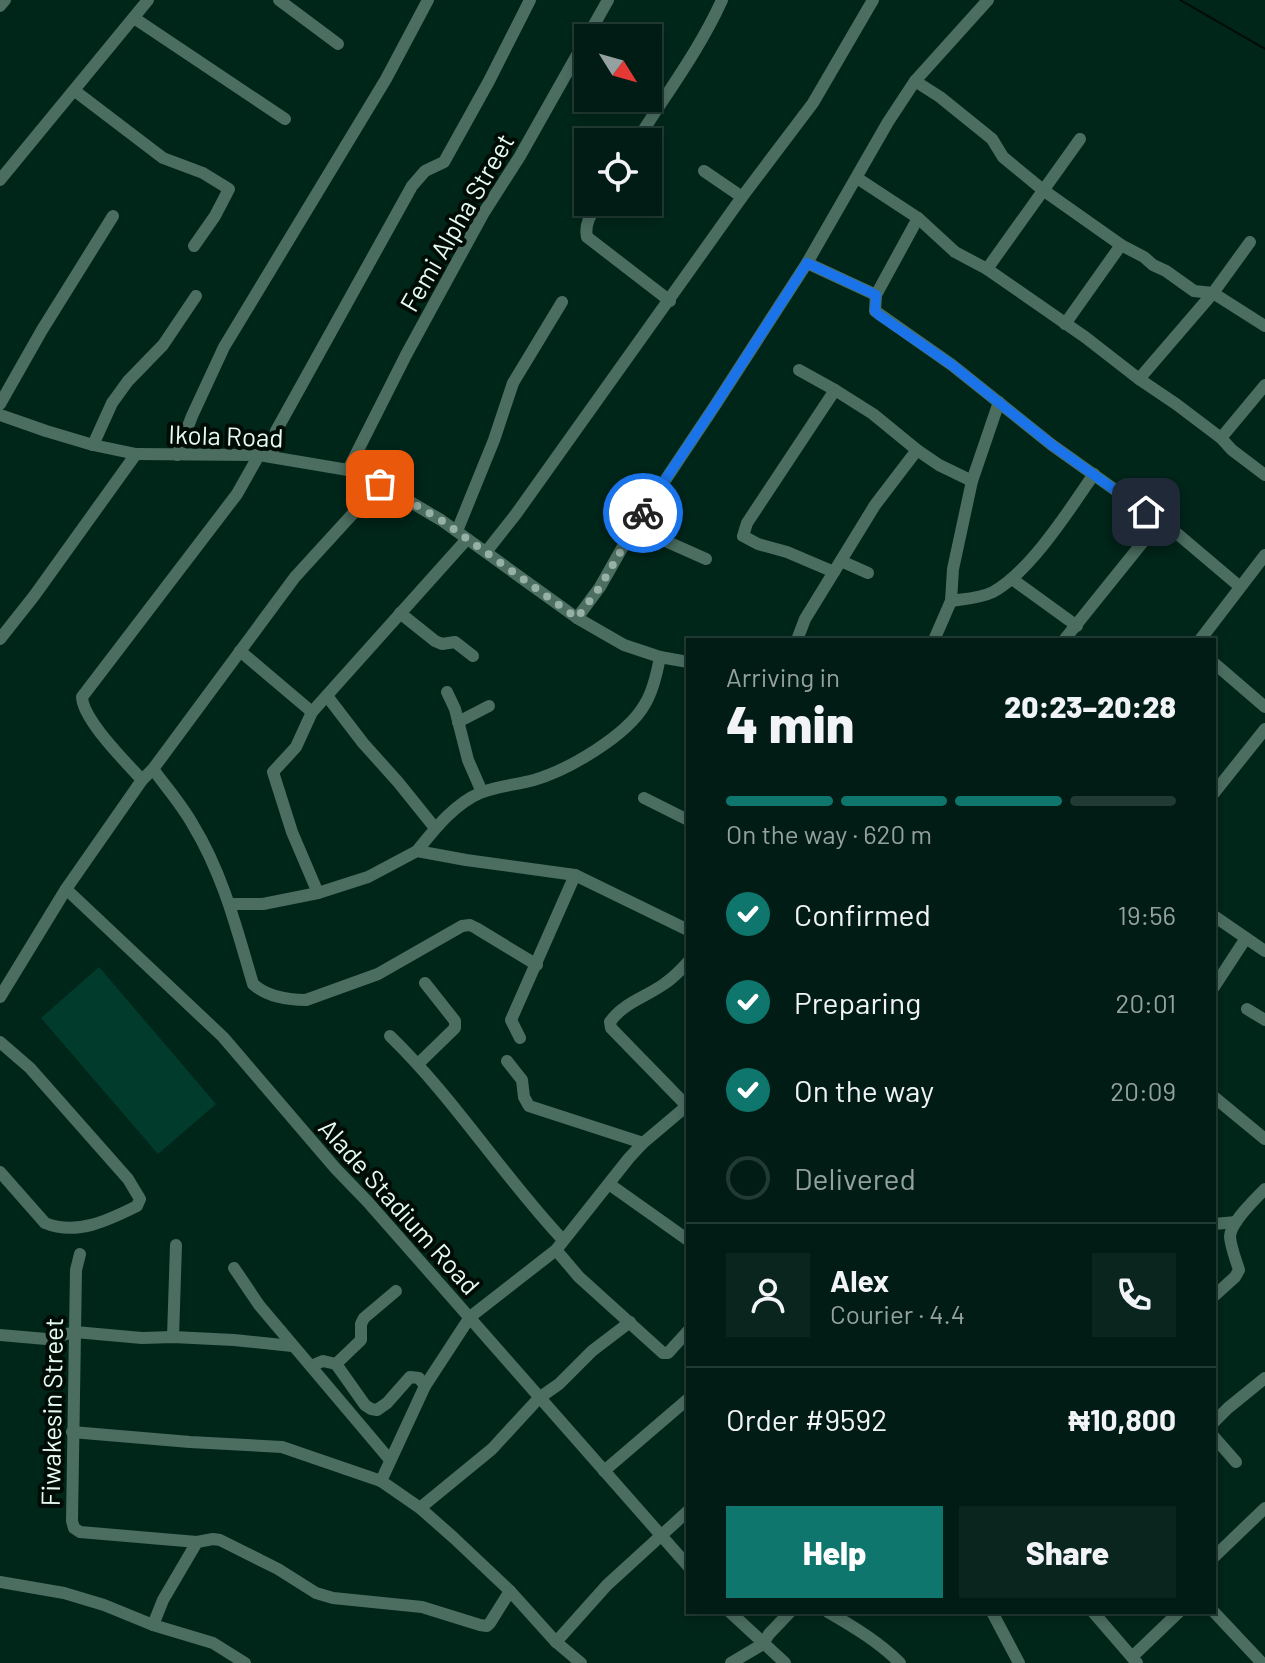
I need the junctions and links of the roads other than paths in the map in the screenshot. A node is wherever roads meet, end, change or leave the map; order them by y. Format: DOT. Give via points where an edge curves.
graph roads {
  1 [pos="5,0"];
  2 [pos="148,0"];
  3 [pos="279,0"];
  4 [pos="428,0"];
  5 [pos="530,0"];
  6 [pos="608,0"];
  7 [pos="722,0"];
  8 [pos="873,0"];
  9 [pos="988,0"];
  10 [pos="0,6"];
  11 [pos="134,18"];
  12 [pos="338,44"];
  13 [pos="915,81"];
  14 [pos="75,91"];
  15 [pos="285,119"];
  16 [pos="645,128"];
  17 [pos="1080,139"];
  18 [pos="704,171"];
  19 [pos="857,178"];
  20 [pos="0,180"];
  21 [pos="1043,190"];
  22 [pos="742,197"];
  23 [pos="113,216"];
  24 [pos="592,216"];
  25 [pos="918,218"];
  26 [pos="1250,242"];
  27 [pos="1121,245"];
  28 [pos="194,246"];
  29 [pos="807,263"];
  30 [pos="987,269"];
  31 [pos="1213,293"];
  32 [pos="876,295"];
  33 [pos="196,296"];
  34 [pos="670,301"];
  35 [pos="562,302"];
  36 [pos="1065,324"];
  37 [pos="1265,326"];
  38 [pos="799,370"];
  39 [pos="1139,379"];
  40 [pos="1265,385"];
  41 [pos="835,390"];
  42 [pos="999,402"];
  43 [pos="0,404"];
  44 [pos="0,415"];
  45 [pos="1221,438"];
  46 [pos="93,445"];
  47 [pos="917,450"];
  48 [pos="136,454"];
  49 [pos="177,455"];
  50 [pos="265,455"];
  51 [pos="348,470"];
  52 [pos="1094,474"];
  53 [pos="1265,475"];
  54 [pos="972,481"];
  55 [pos="380,484"];
  56 [pos="1159,522"];
  57 [pos="634,527"];
  58 [pos="462,535"];
  59 [pos="486,552"];
  60 [pos="1265,555"];
  61 [pos="706,559"];
  62 [pos="838,566"];
  63 [pos="868,573"];
  64 [pos="1012,579"];
  65 [pos="1239,586"];
  66 [pos="951,601"];
  67 [pos="400,613"];
  68 [pos="577,618"];
  69 [pos="1077,626"];
  70 [pos="798,638"];
  71 [pos="935,638"];
  72 [pos="1066,638"];
  73 [pos="1201,638"];
  74 [pos="0,639"];
  75 [pos="240,651"];
  76 [pos="473,656"];
  77 [pos="660,657"];
  78 [pos="686,662"];
  79 [pos="1216,665"];
  80 [pos="447,692"];
  81 [pos="327,696"];
  82 [pos="489,706"];
  83 [pos="1265,707"];
  84 [pos="312,712"];
  85 [pos="458,722"];
  86 [pos="1265,729"];
  87 [pos="153,769"];
  88 [pos="142,780"];
  89 [pos="1216,790"];
  90 [pos="482,792"];
  91 [pos="644,798"];
  92 [pos="686,819"];
  93 [pos="435,828"];
  94 [pos="417,851"];
  95 [pos="575,875"];
  96 [pos="66,889"];
  97 [pos="318,893"];
  98 [pos="230,904"];
  99 [pos="1216,917"];
  100 [pos="686,929"];
  101 [pos="1246,938"];
  102 [pos="1265,951"];
  103 [pos="686,964"];
  104 [pos="537,965"];
  105 [pos="425,983"];
  106 [pos="1216,984"];
  107 [pos="0,997"];
  108 [pos="1247,1009"];
  109 [pos="1265,1020"];
  110 [pos="390,1036"];
  111 [pos="520,1038"];
  112 [pos="0,1042"];
  113 [pos="507,1061"];
  114 [pos="418,1064"];
  115 [pos="1216,1099"];
  116 [pos="686,1105"];
  117 [pos="686,1107"];
  118 [pos="1265,1139"];
  119 [pos="643,1143"];
  120 [pos="0,1172"];
  121 [pos="609,1184"];
  122 [pos="1265,1189"];
  123 [pos="1236,1222"];
  124 [pos="1216,1224"];
  125 [pos="686,1237"];
  126 [pos="176,1245"];
  127 [pos="560,1245"];
  128 [pos="80,1254"];
  129 [pos="234,1268"];
  130 [pos="396,1291"];
  131 [pos="1216,1294"];
  132 [pos="470,1317"];
  133 [pos="630,1322"];
  134 [pos="75,1332"];
  135 [pos="686,1333"];
  136 [pos="0,1335"];
  137 [pos="173,1337"];
  138 [pos="292,1346"];
  139 [pos="336,1364"];
  140 [pos="311,1366"];
  141 [pos="1265,1378"];
  142 [pos="425,1386"];
  143 [pos="539,1398"];
  144 [pos="686,1401"];
  145 [pos="1216,1420"];
  146 [pos="72,1432"];
  147 [pos="1216,1439"];
  148 [pos="390,1460"];
  149 [pos="1236,1462"];
  150 [pos="604,1471"];
  151 [pos="381,1481"];
  152 [pos="420,1508"];
  153 [pos="1265,1508"];
  154 [pos="686,1513"];
  155 [pos="661,1535"];
  156 [pos="197,1542"];
  157 [pos="1216,1555"];
  158 [pos="686,1564"];
  159 [pos="0,1582"];
  160 [pos="510,1591"];
  161 [pos="732,1614"];
  162 [pos="788,1614"];
  163 [pos="831,1614"];
  164 [pos="993,1614"];
  165 [pos="1095,1614"];
  166 [pos="1177,1614"];
  167 [pos="1216,1614"];
  168 [pos="153,1625"];
  169 [pos="556,1642"];
  170 [pos="763,1644"];
  171 [pos="1135,1660"];
  172 [pos="739,1661"];
  173 [pos="1263,1662"];
  174 [pos="245,1663"];
  175 [pos="581,1663"];
  176 [pos="785,1663"];
  177 [pos="900,1663"];
  178 [pos="1019,1663"];
  1 -- 10 [label="street"];
  2 -- 11 [label="street"];
  3 -- 12 [label="street"];
  4 -- 49 [label="street" via="224,347"];
  5 -- 50 [label="street" via="444,162 425,171 399,208"];
  6 -- 51 [label="street, Femi Alpha Street" via="469,239"];
  7 -- 16 [label="street"];
  8 -- 22 [label="street" via="813,103"];
  9 -- 13 [label="street"];
  11 -- 14 [label="street"];
  11 -- 15 [label="street"];
  13 -- 19 [label="street"];
  13 -- 21 [label="street" via="992,139 1003,157"];
  14 -- 20 [label="street"];
  14 -- 28 [label="street" via="163,158 229,189"];
  17 -- 21 [label="street"];
  18 -- 22 [label="street"];
  19 -- 25 [label="street"];
  19 -- 29 [label="street"];
  21 -- 27 [label="street"];
  21 -- 30 [label="street"];
  22 -- 34 [label="street"];
  23 -- 43 [label="street"];
  24 -- 34 [label="street" via="587,237"];
  25 -- 30 [label="street" via="955,252"];
  25 -- 32 [label="street"];
  26 -- 31 [label="street"];
  27 -- 31 [label="street" via="1194,291"];
  27 -- 36 [label="street"];
  29 -- 32 [label="street"];
  29 -- 57 [label="street"];
  30 -- 36 [label="street"];
  31 -- 37 [label="street"];
  31 -- 39 [label="street"];
  32 -- 42 [label="street" via="879,315"];
  33 -- 46 [label="street" via="163,345 112,403"];
  34 -- 59 [label="street"];
  35 -- 58 [label="street" via="513,383"];
  36 -- 39 [label="street"];
  38 -- 41 [label="street"];
  39 -- 45 [label="street"];
  40 -- 45 [label="street"];
  41 -- 47 [label="street"];
  41 -- 62 [label="street" via="743,536"];
  42 -- 52 [label="street"];
  42 -- 54 [label="street"];
  44 -- 46 [label="street, Ikola Road"];
  45 -- 53 [label="street"];
  46 -- 48 [label="street, Ikola Road"];
  47 -- 54 [label="street"];
  47 -- 62 [label="street"];
  48 -- 49 [label="street, Ikola Road"];
  48 -- 74 [label="street"];
  49 -- 50 [label="street, Ikola Road"];
  50 -- 51 [label="street, Ikola Road"];
  50 -- 88 [label="street" via="82,697 85,711"];
  51 -- 55 [label="street, Ikola Road"];
  52 -- 56 [label="street"];
  52 -- 64 [label="street"];
  54 -- 66 [label="street"];
  55 -- 58 [label="street, Ikola Road"];
  55 -- 75 [label="street" via="295,577"];
  56 -- 65 [label="street"];
  56 -- 69 [label="street"];
  57 -- 61 [label="street"];
  57 -- 68 [label="street"];
  58 -- 59 [label="street, Ikola Road"];
  58 -- 67 [label="street"];
  59 -- 68 [label="street, Ikola Road"];
  60 -- 65 [label="street"];
  62 -- 63 [label="street"];
  62 -- 70 [label="street"];
  64 -- 66 [label="street" via="991,593"];
  64 -- 69 [label="street"];
  65 -- 73 [label="street"];
  66 -- 71 [label="street"];
  67 -- 76 [label="street" via="435,641 455,642"];
  67 -- 81 [label="street"];
  68 -- 77 [label="street, Ikola Road" via="624,645"];
  69 -- 72 [label="street"];
  75 -- 84 [label="street"];
  75 -- 87 [label="street"];
  77 -- 78 [label="street, Ikola Road"];
  77 -- 90 [label="street" via="650,691 633,721 592,753 544,776"];
  79 -- 83 [label="street"];
  80 -- 85 [label="street"];
  81 -- 84 [label="street"];
  81 -- 93 [label="street"];
  82 -- 85 [label="street"];
  84 -- 97 [label="street" via="296,747 273,775"];
  85 -- 90 [label="street"];
  86 -- 89 [label="street"];
  87 -- 88 [label="street"];
  87 -- 98 [label="street" via="194,825"];
  88 -- 96 [label="street"];
  90 -- 93 [label="street"];
  91 -- 92 [label="street"];
  93 -- 94 [label="street"];
  94 -- 95 [label="street"];
  94 -- 97 [label="street" via="368,877"];
  95 -- 100 [label="street"];
  95 -- 104 [label="street"];
  96 -- 107 [label="street"];
  96 -- 132 [label="street, Alade Stadium Road" via="223,1037"];
  97 -- 98 [label="street" via="263,904"];
  98 -- 104 [label="street" via="253,984 272,996 306,1000 378,974 470,925"];
  99 -- 101 [label="street"];
  101 -- 102 [label="street"];
  101 -- 106 [label="street"];
  103 -- 116 [label="street" via="610,1022"];
  104 -- 111 [label="street" via="511,1020"];
  105 -- 114 [label="street" via="455,1028"];
  108 -- 109 [label="street"];
  110 -- 114 [label="street"];
  112 -- 120 [label="street" via="30,1068 140,1199 137,1206 94,1225 50,1225"];
  113 -- 119 [label="street" via="522,1080 529,1106"];
  114 -- 127 [label="street"];
  115 -- 118 [label="street"];
  117 -- 119 [label="street"];
  119 -- 121 [label="street"];
  121 -- 125 [label="street"];
  121 -- 127 [label="street"];
  122 -- 123 [label="street"];
  123 -- 124 [label="street"];
  123 -- 131 [label="street" via="1230,1236 1239,1270"];
  126 -- 137 [label="street"];
  127 -- 132 [label="street"];
  127 -- 133 [label="street" via="579,1277"];
  128 -- 134 [label="street, Fiwakesin Street"];
  129 -- 138 [label="street"];
  130 -- 139 [label="street" via="364,1318 361,1340"];
  132 -- 142 [label="street"];
  132 -- 143 [label="street, Alade Stadium Road"];
  133 -- 135 [label="street" via="665,1353"];
  133 -- 143 [label="street"];
  134 -- 136 [label="street" via="46,1339"];
  134 -- 137 [label="street"];
  134 -- 146 [label="street, Fiwakesin Street"];
  137 -- 138 [label="street"];
  138 -- 140 [label="street"];
  139 -- 140 [label="street" via="323,1361"];
  139 -- 142 [label="street" via="371,1409 387,1403 410,1377"];
  140 -- 148 [label="street"];
  141 -- 145 [label="street"];
  142 -- 148 [label="street"];
  143 -- 150 [label="street, Alade Stadium Road"];
  143 -- 152 [label="street" via="492,1449"];
  144 -- 150 [label="street"];
  146 -- 151 [label="street" via="282,1447"];
  146 -- 156 [label="street, Fiwakesin Street" via="74,1528"];
  147 -- 149 [label="street"];
  148 -- 151 [label="street"];
  150 -- 155 [label="street, Alade Stadium Road"];
  151 -- 152 [label="street"];
  152 -- 160 [label="street"];
  153 -- 157 [label="street"];
  154 -- 155 [label="street"];
  155 -- 158 [label="street, Alade Stadium Road"];
  155 -- 169 [label="street"];
  156 -- 160 [label="street, Fiwakesin Street" via="220,1540 324,1596 422,1607 480,1625 490,1623"];
  156 -- 168 [label="street"];
  159 -- 168 [label="street" via="64,1593"];
  160 -- 169 [label="street"];
  161 -- 170 [label="street"];
  162 -- 170 [label="street"];
  163 -- 177 [label="street"];
  164 -- 178 [label="street"];
  165 -- 171 [label="street"];
  166 -- 171 [label="street"];
  167 -- 173 [label="street"];
  168 -- 174 [label="street" via="213,1643"];
  169 -- 175 [label="street"];
  170 -- 172 [label="street"];
  170 -- 176 [label="street"];
}
